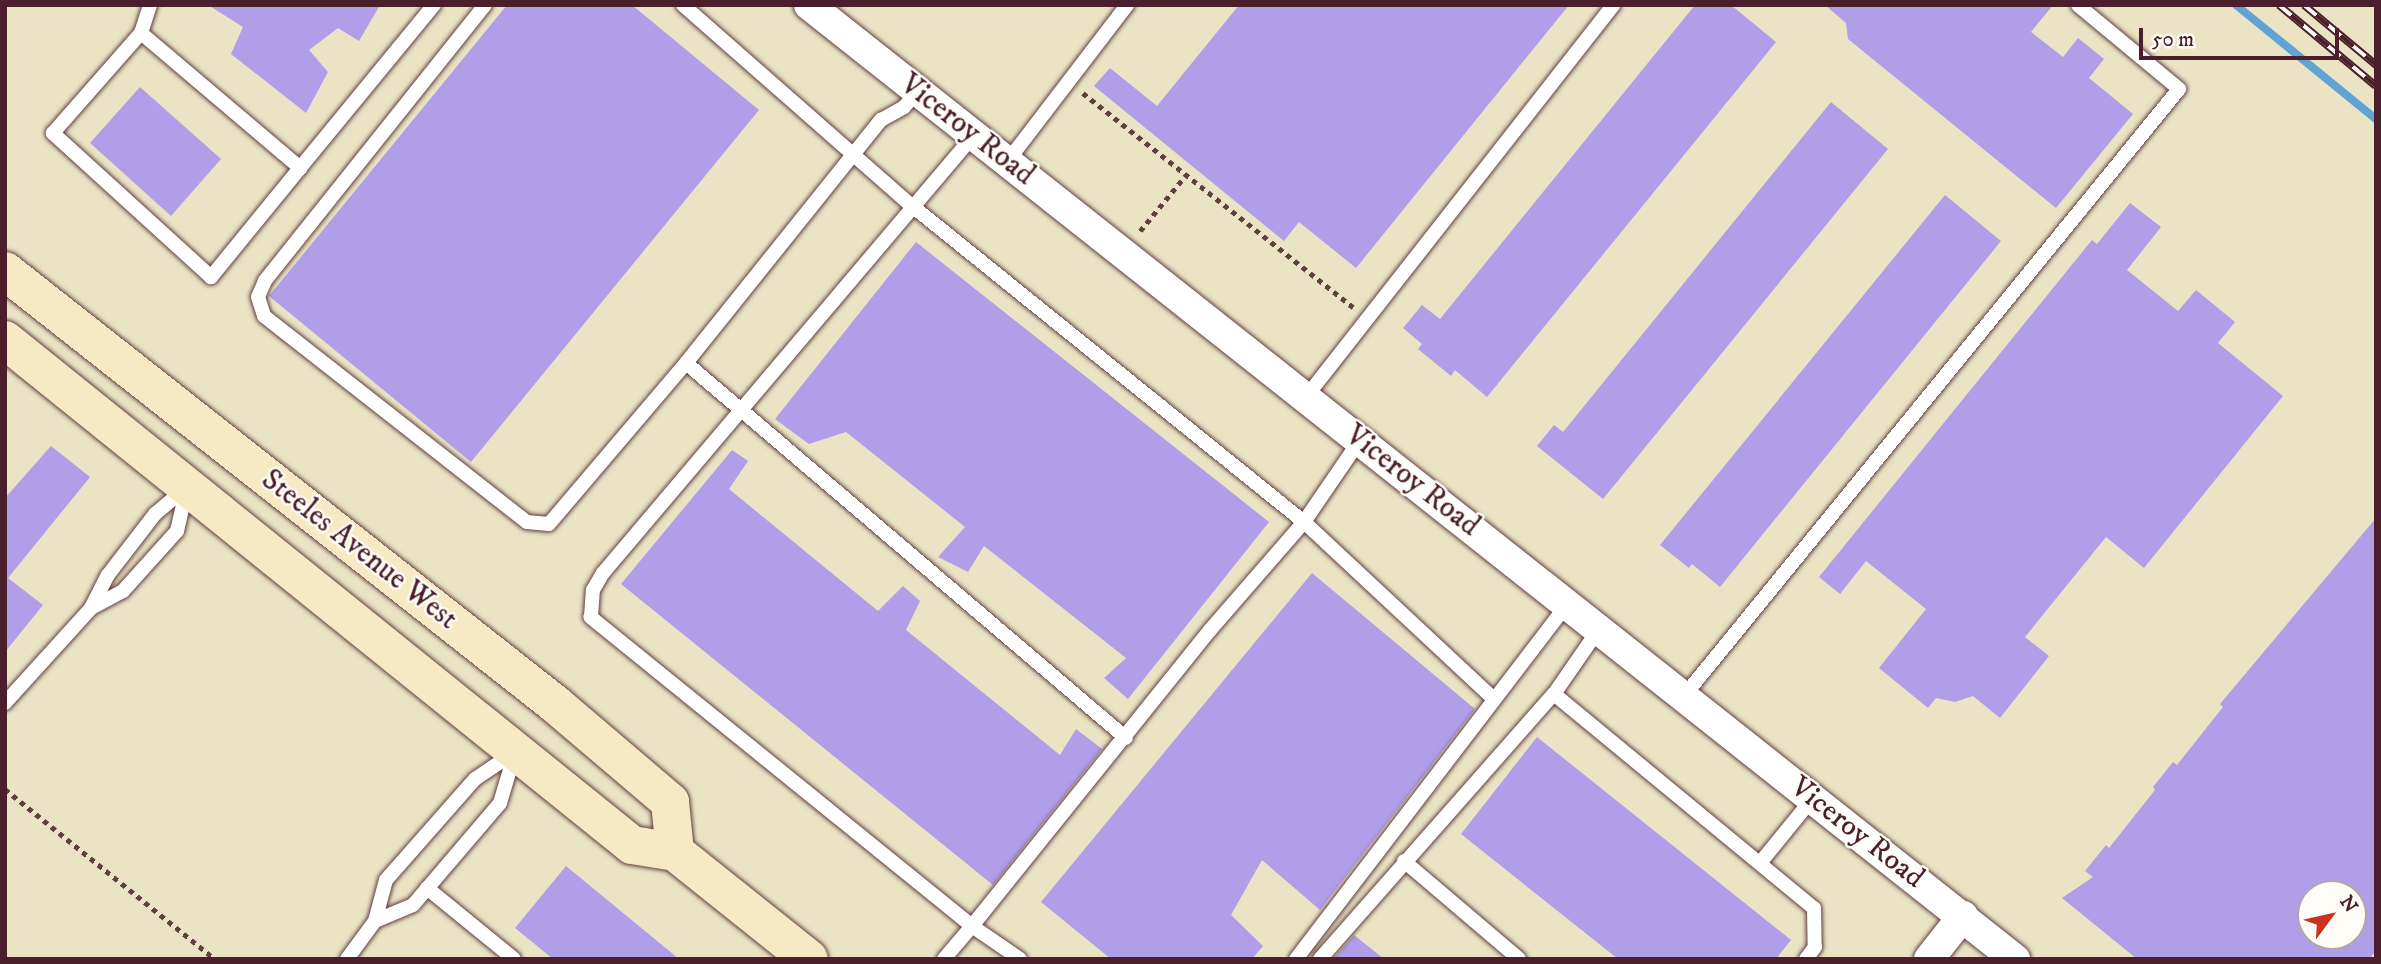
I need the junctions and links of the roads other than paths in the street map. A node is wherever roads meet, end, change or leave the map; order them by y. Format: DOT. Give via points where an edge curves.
graph roads {
  1 [pos="150,5"];
  2 [pos="434,5"];
  3 [pos="485,5"];
  4 [pos="683,5"];
  5 [pos="1127,5"];
  6 [pos="1613,5"];
  7 [pos="2078,5"];
  8 [pos="827,11"];
  9 [pos="141,33"];
  10 [pos="918,91"];
  11 [pos="974,135"];
  12 [pos="854,151"];
  13 [pos="1007,162"];
  14 [pos="300,169"];
  15 [pos="911,205"];
  16 [pos="5,271"];
  17 [pos="5,340"];
  18 [pos="686,363"];
  19 [pos="1306,397"];
  20 [pos="738,411"];
  21 [pos="1360,440"];
  22 [pos="188,486"];
  23 [pos="1304,522"];
  24 [pos="1567,604"];
  25 [pos="91,608"];
  26 [pos="1599,629"];
  27 [pos="1554,694"];
  28 [pos="1684,696"];
  29 [pos="1494,699"];
  30 [pos="5,703"];
  31 [pos="555,704"];
  32 [pos="1126,738"];
  33 [pos="516,751"];
  34 [pos="1813,798"];
  35 [pos="675,852"];
  36 [pos="1404,861"];
  37 [pos="1760,863"];
  38 [pos="427,888"];
  39 [pos="1963,916"];
  40 [pos="374,921"];
  41 [pos="972,926"];
  42 [pos="347,959"];
  43 [pos="514,959"];
  44 [pos="809,959"];
  45 [pos="944,959"];
  46 [pos="1020,959"];
  47 [pos="1296,959"];
  48 [pos="1320,959"];
  49 [pos="1519,959"];
  50 [pos="1806,959"];
  51 [pos="1929,959"];
  52 [pos="2015,959"];
  1 -- 9 [label="lane"];
  2 -- 14 [label="lane"];
  3 -- 18 [label="lane" via="265,281 258,297 264,316 527,522 549,524"];
  4 -- 12 [label="lane"];
  5 -- 13 [label="lane"];
  6 -- 19 [label="lane"];
  7 -- 28 [label="lane" via="2179,89"];
  8 -- 10 [label="street, Viceroy Road"];
  9 -- 14 [label="lane"];
  9 -- 14 [label="lane" via="53,133 211,276"];
  10 -- 11 [label="street, Viceroy Road"];
  10 -- 12 [label="lane" via="904,107 880,120"];
  11 -- 13 [label="street, Viceroy Road"];
  11 -- 15 [label="lane"];
  12 -- 15 [label="lane"];
  12 -- 18 [label="lane"];
  13 -- 19 [label="street, Viceroy Road"];
  15 -- 20 [label="lane"];
  15 -- 23 [label="lane"];
  16 -- 31 [label="main road, Steeles Avenue West"];
  17 -- 22 [label="main road, Steeles Avenue West"];
  18 -- 20 [label="lane"];
  19 -- 21 [label="street, Viceroy Road"];
  20 -- 32 [label="lane"];
  20 -- 41 [label="lane" via="603,573 593,590 591,617"];
  21 -- 23 [label="lane"];
  21 -- 24 [label="street, Viceroy Road"];
  22 -- 25 [label="lane" via="155,514 108,575"];
  22 -- 25 [label="lane" via="177,531 124,591"];
  22 -- 33 [label="main road, Steeles Avenue West"];
  23 -- 29 [label="lane"];
  23 -- 32 [label="lane" via="1210,630"];
  24 -- 26 [label="street, Viceroy Road"];
  24 -- 29 [label="lane"];
  25 -- 30 [label="lane"];
  26 -- 27 [label="lane"];
  26 -- 28 [label="street, Viceroy Road"];
  27 -- 36 [label="lane"];
  27 -- 37 [label="lane"];
  28 -- 34 [label="street, Viceroy Road"];
  29 -- 47 [label="lane"];
  31 -- 33 [label="main road"];
  31 -- 35 [label="main road, Steeles Avenue West" via="670,802"];
  32 -- 41 [label="lane"];
  33 -- 35 [label="main road, Steeles Avenue West" via="632,845"];
  33 -- 38 [label="lane" via="500,803"];
  33 -- 40 [label="lane" via="475,779 386,880"];
  34 -- 37 [label="lane"];
  34 -- 39 [label="street, Viceroy Road"];
  35 -- 44 [label="main road, Steeles Avenue West"];
  36 -- 48 [label="lane"];
  36 -- 49 [label="lane"];
  37 -- 50 [label="lane" via="1814,908 1815,947"];
  38 -- 40 [label="lane" via="413,905"];
  38 -- 43 [label="lane"];
  39 -- 51 [label="street"];
  39 -- 52 [label="street, Viceroy Road"];
  40 -- 42 [label="lane"];
  41 -- 45 [label="lane"];
  41 -- 46 [label="lane"];
}
